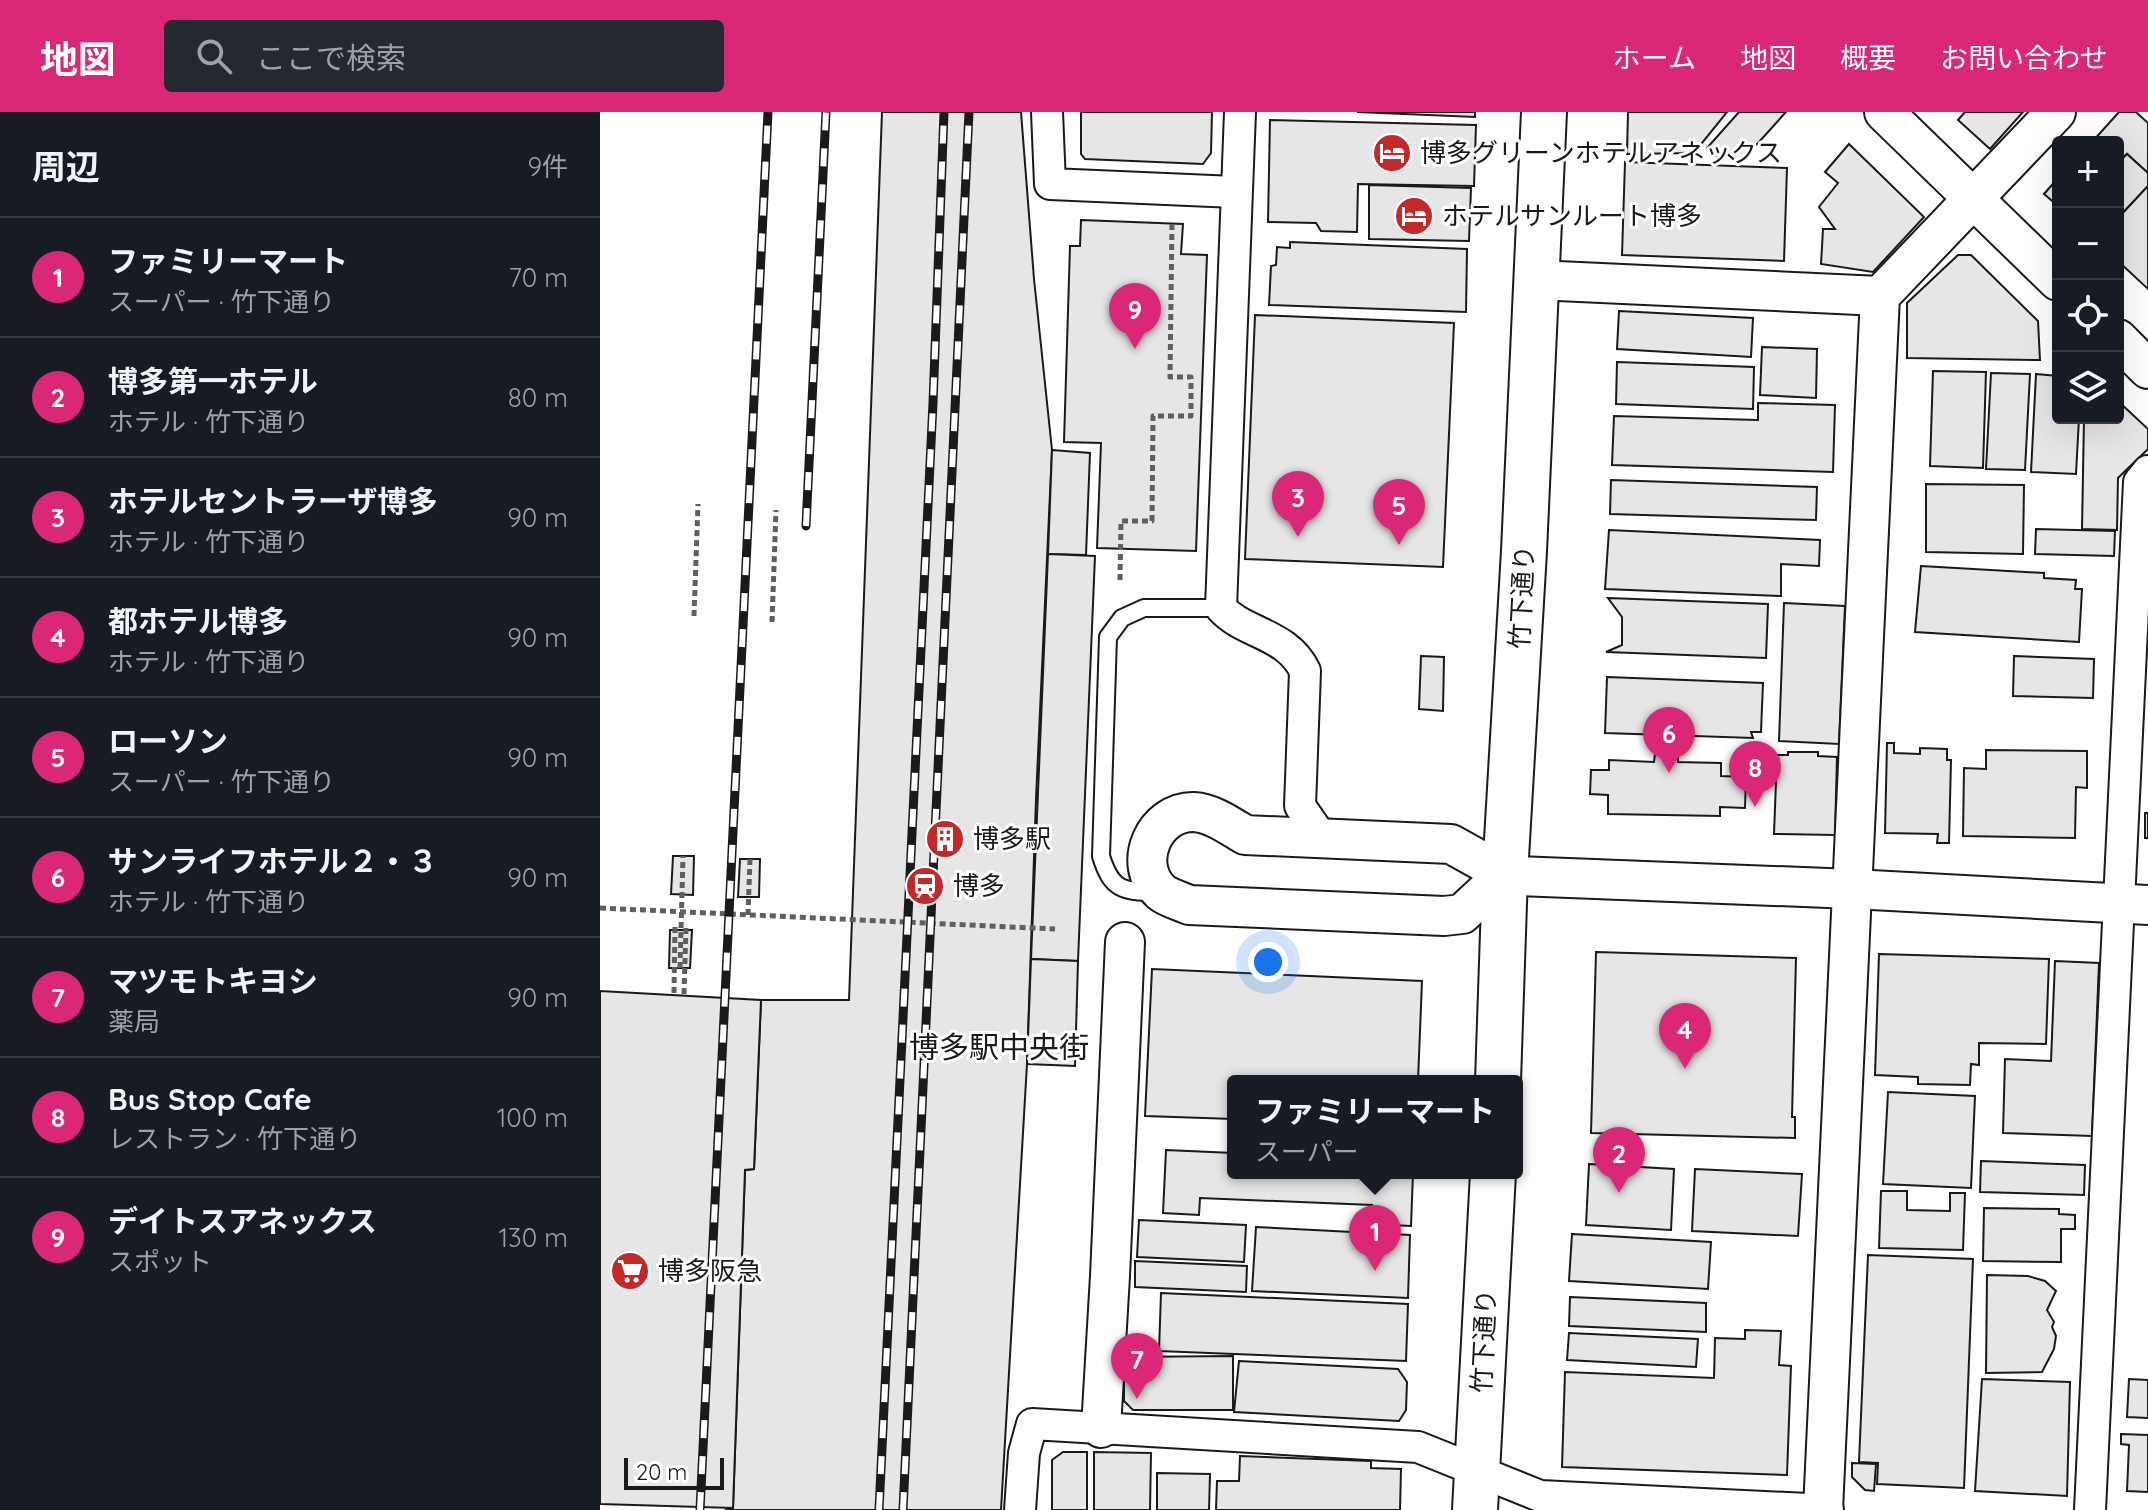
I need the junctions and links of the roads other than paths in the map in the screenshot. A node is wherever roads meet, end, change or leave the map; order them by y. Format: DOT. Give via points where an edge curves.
graph roads {
  1 [pos="1047,112"];
  2 [pos="1240,112"];
  3 [pos="1544,112"];
  4 [pos="1884,112"];
  5 [pos="2056,112"];
  6 [pos="1235,192"];
  7 [pos="1972,199"];
  8 [pos="1536,280"];
  9 [pos="2057,280"];
  10 [pos="1880,296"];
  11 [pos="2124,345"];
  12 [pos="2148,369"];
  13 [pos="2148,471"];
  14 [pos="1221,608"];
  15 [pos="1323,839"];
  16 [pos="1505,874"];
  17 [pos="1853,889"];
  18 [pos="1161,892"];
  19 [pos="2133,904"];
  20 [pos="1125,942"];
  21 [pos="1498,1075"];
  22 [pos="1493,1179"];
  23 [pos="1101,1428"];
  24 [pos="1476,1490"];
  25 [pos="1020,1510"];
  26 [pos="1825,1510"];
  27 [pos="2090,1510"];
  1 -- 6 [label="street" via="1050,184"];
  2 -- 6 [label="street"];
  3 -- 8 [label="highway, 竹下通り"];
  4 -- 7 [label="street"];
  5 -- 7 [label="street"];
  6 -- 14 [label="street"];
  7 -- 9 [label="street"];
  7 -- 10 [label="street"];
  8 -- 10 [label="street"];
  8 -- 16 [label="highway, 竹下通り"];
  10 -- 17 [label="street"];
  11 -- 12 [label="street"];
  13 -- 19 [label="street" via="2139,482"];
  14 -- 15 [label="street" via="1273,637 1302,664 1300,806"];
  14 -- 18 [label="lane" via="1144,608 1122,618 1108,637 1101,856 1108,877 1130,892"];
  15 -- 16 [label="street" via="1451,844"];
  15 -- 18 [label="street" via="1245,835 1222,820 1194,812 1165,820 1149,841 1147,869"];
  16 -- 17 [label="street"];
  16 -- 18 [label="street" via="1462,914 1444,916 1189,905"];
  16 -- 21 [label="highway, 竹下通り"];
  17 -- 19 [label="street"];
  17 -- 26 [label="street"];
  19 -- 27 [label="street"];
  20 -- 23 [label="street"];
  22 -- 24 [label="highway, 竹下通り"];
  23 -- 24 [label="street" via="1418,1447"];
  23 -- 25 [label="street" via="1032,1424"];
  24 -- 26 [label="street"];
}
